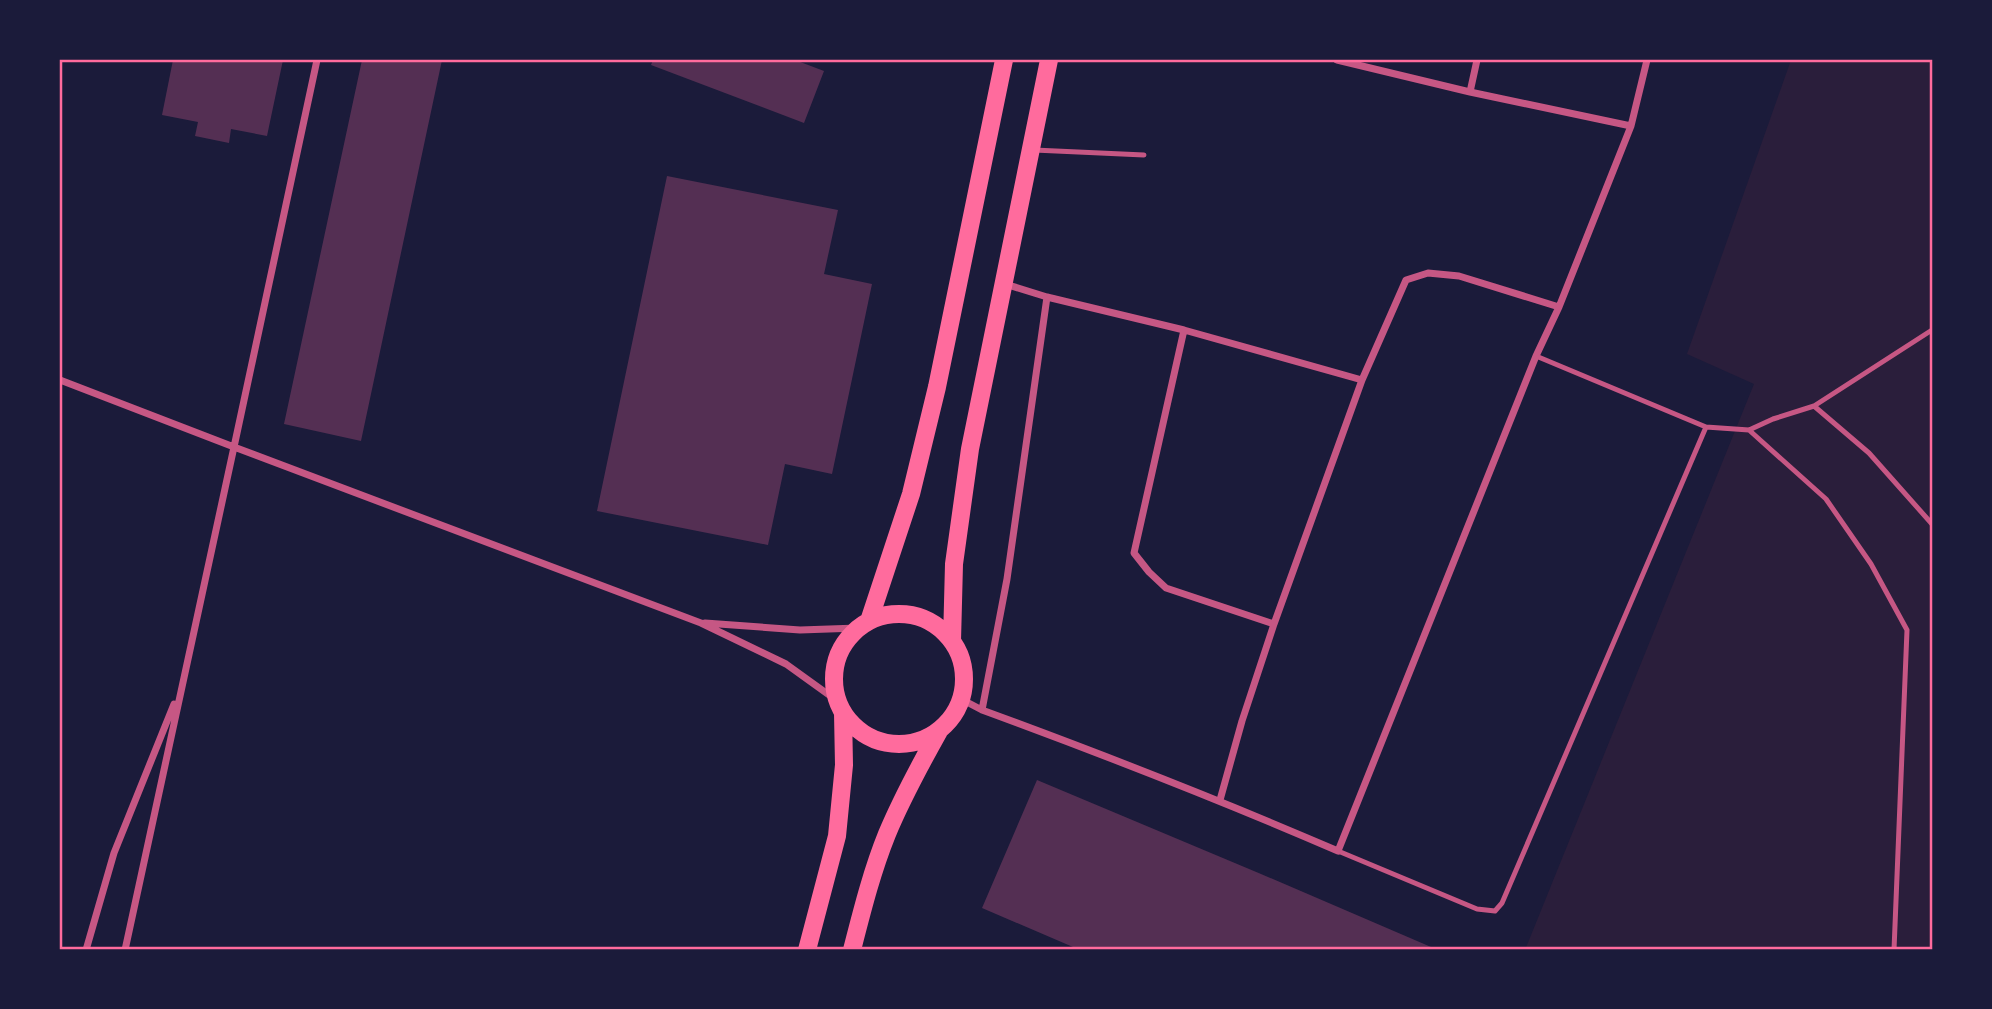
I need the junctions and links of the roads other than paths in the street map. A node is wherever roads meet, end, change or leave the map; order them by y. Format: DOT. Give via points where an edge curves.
graph roads {
  1 [pos="317,60"];
  2 [pos="1004,60"];
  3 [pos="1049,60"];
  4 [pos="1337,60"];
  5 [pos="1477,60"];
  6 [pos="1647,60"];
  7 [pos="1470,92"];
  8 [pos="1631,126"];
  9 [pos="1031,150"];
  10 [pos="1144,155"];
  11 [pos="1003,284"];
  12 [pos="1047,297"];
  13 [pos="1559,307"];
  14 [pos="1184,330"];
  15 [pos="1933,330"];
  16 [pos="1536,356"];
  17 [pos="60,380"];
  18 [pos="1362,380"];
  19 [pos="1814,406"];
  20 [pos="1706,427"];
  21 [pos="1749,430"];
  22 [pos="233,447"];
  23 [pos="1933,524"];
  24 [pos="701,623"];
  25 [pos="1274,624"];
  26 [pos="864,625"];
  27 [pos="952,641"];
  28 [pos="182,684"];
  29 [pos="961,699"];
  30 [pos="839,707"];
  31 [pos="982,710"];
  32 [pos="939,731"];
  33 [pos="1220,800"];
  34 [pos="1338,851"];
  35 [pos="86,950"];
  36 [pos="125,950"];
  37 [pos="807,950"];
  38 [pos="852,950"];
  39 [pos="1894,950"];
  1 -- 22 [label="street"];
  2 -- 26 [label="main road" via="911,494"];
  3 -- 9 [label="main road"];
  4 -- 7 [label="street"];
  5 -- 7 [label="street"];
  6 -- 8 [label="street"];
  7 -- 8 [label="street"];
  8 -- 13 [label="street"];
  9 -- 10 [label="lane"];
  9 -- 11 [label="main road"];
  11 -- 12 [label="street"];
  11 -- 27 [label="main road" via="970,449 954,564"];
  12 -- 14 [label="street"];
  12 -- 31 [label="street" via="1007,579"];
  13 -- 16 [label="street"];
  13 -- 18 [label="street" via="1460,276 1428,272 1406,280"];
  14 -- 18 [label="street"];
  14 -- 25 [label="street" via="1134,553 1166,588"];
  15 -- 19 [label="lane"];
  16 -- 20 [label="lane"];
  16 -- 34 [label="street"];
  17 -- 22 [label="street"];
  18 -- 25 [label="street"];
  19 -- 21 [label="lane"];
  19 -- 23 [label="lane" via="1869,453"];
  20 -- 21 [label="lane"];
  20 -- 34 [label="lane" via="1502,903 1495,911 1477,909"];
  21 -- 39 [label="lane" via="1826,499 1871,564 1907,630"];
  22 -- 24 [label="street"];
  22 -- 28 [label="street"];
  24 -- 26 [label="street" via="800,630"];
  24 -- 30 [label="street" via="786,664"];
  25 -- 33 [label="street"];
  26 -- 27 [label="main road" via="887,615 905,614 923,618"];
  26 -- 30 [label="main road" via="845,643 836,661 833,681"];
  27 -- 29 [label="main road" via="961,659"];
  28 -- 35 [label="street" via="114,853"];
  28 -- 36 [label="street"];
  29 -- 31 [label="street"];
  29 -- 32 [label="main road"];
  30 -- 32 [label="main road" via="857,730 876,741 919,742"];
  30 -- 37 [label="main road" via="844,765 837,835"];
  31 -- 33 [label="street"];
  32 -- 38 [label="main road" via="887,835"];
  33 -- 34 [label="street"];
}
